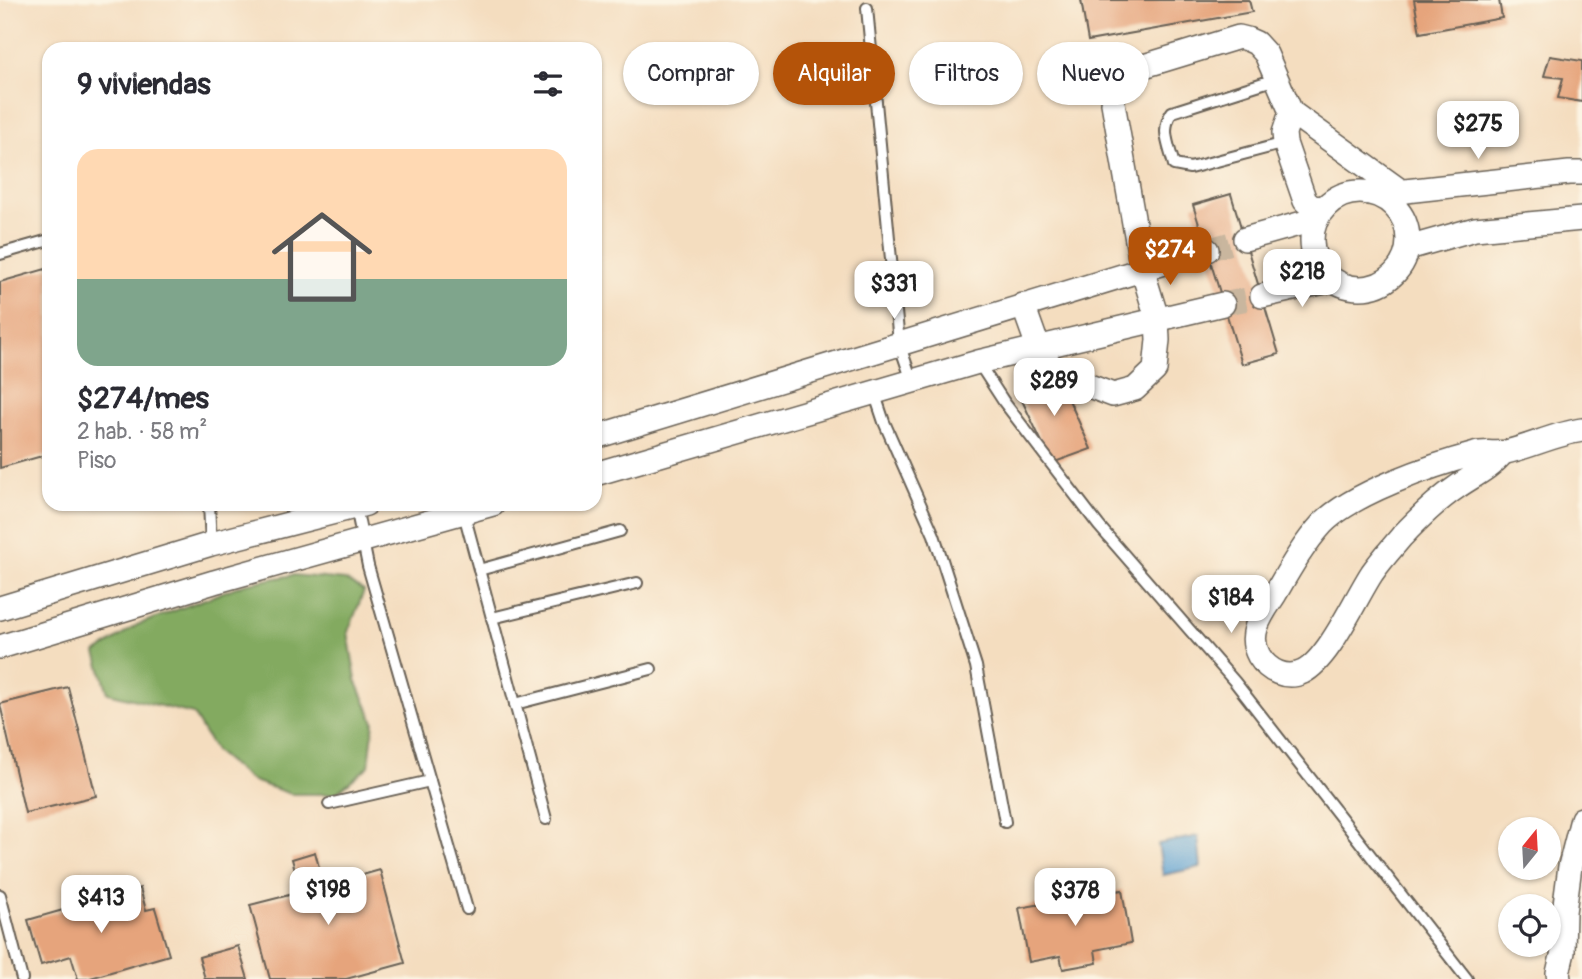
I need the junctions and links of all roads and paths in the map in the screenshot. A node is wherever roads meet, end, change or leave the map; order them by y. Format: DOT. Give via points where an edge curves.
graph roads {
  1 [pos="867,8"];
  2 [pos="1276,79"];
  3 [pos="1291,112"];
  4 [pos="1285,142"];
  5 [pos="1582,173"];
  6 [pos="1402,192"];
  7 [pos="1375,195"];
  8 [pos="1321,214"];
  9 [pos="1582,219"];
  10 [pos="1245,239"];
  11 [pos="42,242"];
  12 [pos="1408,248"];
  13 [pos="1207,250"];
  14 [pos="0,254"];
  15 [pos="1142,268"];
  16 [pos="1333,280"];
  17 [pos="1262,296"];
  18 [pos="1223,304"];
  19 [pos="1023,305"];
  20 [pos="1157,318"];
  21 [pos="899,343"];
  22 [pos="1038,347"];
  23 [pos="978,362"];
  24 [pos="912,381"];
  25 [pos="874,392"];
  26 [pos="1582,430"];
  27 [pos="602,435"];
  28 [pos="1503,453"];
  29 [pos="602,472"];
  30 [pos="209,511"];
  31 [pos="338,511"];
  32 [pos="361,511"];
  33 [pos="454,511"];
  34 [pos="464,511"];
  35 [pos="620,531"];
  36 [pos="362,541"];
  37 [pos="211,544"];
  38 [pos="479,570"];
  39 [pos="637,583"];
  40 [pos="0,608"];
  41 [pos="492,618"];
  42 [pos="0,647"];
  43 [pos="651,669"];
  44 [pos="515,704"];
  45 [pos="430,780"];
  46 [pos="329,804"];
  47 [pos="545,819"];
  48 [pos="1582,819"];
  49 [pos="1005,822"];
  50 [pos="0,895"];
  51 [pos="467,909"];
  52 [pos="1563,952"];
  53 [pos="22,979"];
  54 [pos="1467,979"];
  55 [pos="1559,979"];
  56 [pos="1574,979"];
  1 -- 21 [label="lane"];
  2 -- 3 [label="street"];
  2 -- 4 [label="lane" via="1172,112 1166,122 1167,136 1174,165 1181,168"];
  2 -- 15 [label="street" via="1266,54 1256,43 1239,37 1121,77 1114,87 1113,103"];
  3 -- 4 [label="street"];
  3 -- 6 [label="street"];
  4 -- 8 [label="street" via="1305,201"];
  5 -- 6 [label="street"];
  6 -- 7 [label="street"];
  7 -- 8 [label="street" via="1348,194 1335,199"];
  7 -- 12 [label="street" via="1405,221"];
  8 -- 10 [label="street"];
  8 -- 16 [label="street" via="1312,246 1323,271"];
  9 -- 12 [label="street" via="1475,229"];
  11 -- 14 [label="lane"];
  12 -- 16 [label="street" via="1396,273 1385,282 1359,288"];
  13 -- 15 [label="street"];
  15 -- 19 [label="street"];
  15 -- 20 [label="street"];
  16 -- 17 [label="street"];
  18 -- 20 [label="street"];
  19 -- 21 [label="street"];
  19 -- 22 [label="street"];
  20 -- 22 [label="street"];
  20 -- 22 [label="street" via="1154,370 1135,389 1113,395 1076,382 1051,366"];
  21 -- 24 [label="lane"];
  21 -- 27 [label="street"];
  22 -- 23 [label="street"];
  23 -- 24 [label="street"];
  23 -- 54 [label="lane" via="1099,526 1236,682"];
  24 -- 25 [label="street"];
  25 -- 29 [label="street"];
  25 -- 49 [label="lane" via="934,535 976,666"];
  26 -- 28 [label="street"];
  28 -- 28 [label="street" via="1478,453 1437,465 1358,499 1324,523 1260,616 1253,634 1261,661 1288,676 1317,663 1374,571 1401,538 1429,509"];
  30 -- 37 [label="lane"];
  31 -- 37 [label="street"];
  32 -- 36 [label="lane"];
  33 -- 36 [label="street"];
  34 -- 38 [label="lane"];
  35 -- 38 [label="lane"];
  36 -- 42 [label="street"];
  36 -- 45 [label="lane"];
  37 -- 40 [label="street"];
  38 -- 41 [label="lane"];
  39 -- 41 [label="lane"];
  41 -- 44 [label="lane"];
  43 -- 44 [label="lane"];
  44 -- 47 [label="lane"];
  45 -- 46 [label="lane"];
  45 -- 51 [label="lane"];
  48 -- 52 [label="street" via="1570,866"];
  50 -- 53 [label="lane"];
  52 -- 55 [label="street"];
  52 -- 56 [label="street"];
}
